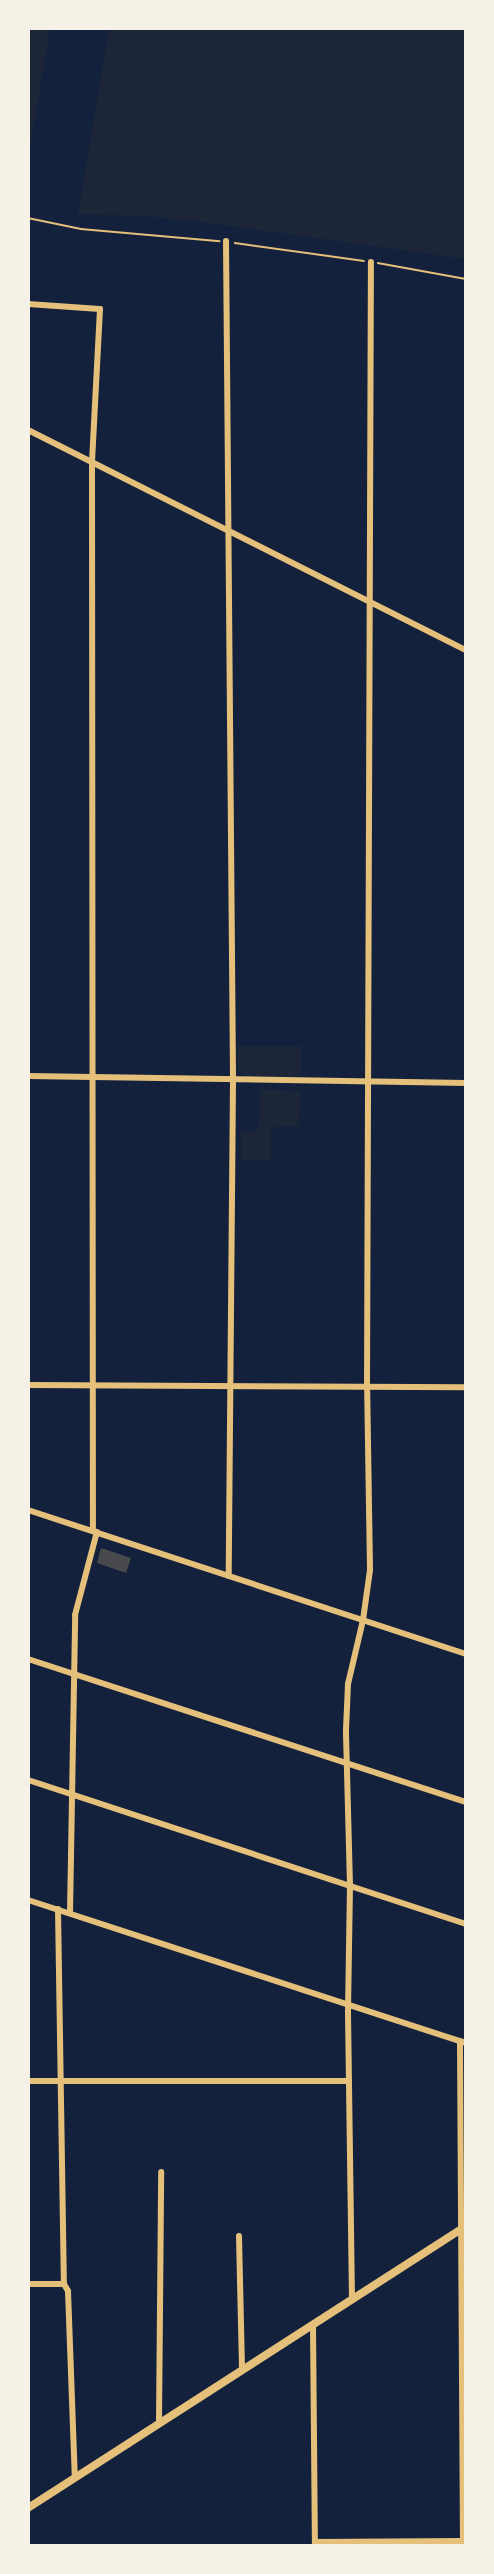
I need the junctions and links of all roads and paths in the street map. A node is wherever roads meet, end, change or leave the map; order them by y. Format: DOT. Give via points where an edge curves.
graph roads {
  1 [pos="28,218"];
  2 [pos="226,241"];
  3 [pos="371,262"];
  4 [pos="465,279"];
  5 [pos="28,304"];
  6 [pos="28,430"];
  7 [pos="92,462"];
  8 [pos="230,531"];
  9 [pos="370,602"];
  10 [pos="465,650"];
  11 [pos="28,1076"];
  12 [pos="92,1077"];
  13 [pos="233,1081"];
  14 [pos="369,1082"];
  15 [pos="465,1083"];
  16 [pos="28,1384"];
  17 [pos="93,1385"];
  18 [pos="231,1386"];
  19 [pos="368,1387"];
  20 [pos="465,1387"];
  21 [pos="28,1510"];
  22 [pos="95,1531"];
  23 [pos="229,1576"];
  24 [pos="363,1620"];
  25 [pos="465,1654"];
  26 [pos="28,1659"];
  27 [pos="73,1674"];
  28 [pos="346,1763"];
  29 [pos="28,1780"];
  30 [pos="72,1794"];
  31 [pos="465,1802"];
  32 [pos="350,1886"];
  33 [pos="28,1900"];
  34 [pos="58,1909"];
  35 [pos="70,1913"];
  36 [pos="465,1924"];
  37 [pos="349,2004"];
  38 [pos="463,2042"];
  39 [pos="28,2081"];
  40 [pos="61,2081"];
  41 [pos="349,2081"];
  42 [pos="161,2172"];
  43 [pos="463,2228"];
  44 [pos="239,2236"];
  45 [pos="28,2284"];
  46 [pos="64,2284"];
  47 [pos="352,2299"];
  48 [pos="313,2325"];
  49 [pos="242,2370"];
  50 [pos="159,2423"];
  51 [pos="75,2478"];
  52 [pos="28,2508"];
  53 [pos="463,2543"];
  54 [pos="315,2544"];
  1 -- 2 [label="path" via="81,229"];
  2 -- 3 [label="path"];
  2 -- 8 [label="street"];
  3 -- 4 [label="path"];
  3 -- 9 [label="street"];
  5 -- 7 [label="street" via="100,309"];
  6 -- 7 [label="street"];
  7 -- 8 [label="street"];
  7 -- 12 [label="street"];
  8 -- 9 [label="street"];
  8 -- 13 [label="street"];
  9 -- 10 [label="street"];
  9 -- 14 [label="street"];
  11 -- 12 [label="street"];
  12 -- 13 [label="street"];
  12 -- 17 [label="street"];
  13 -- 14 [label="street"];
  13 -- 18 [label="street"];
  14 -- 15 [label="street"];
  14 -- 19 [label="street"];
  16 -- 17 [label="street"];
  17 -- 18 [label="street"];
  17 -- 22 [label="street"];
  18 -- 19 [label="street"];
  18 -- 23 [label="street"];
  19 -- 20 [label="street"];
  19 -- 24 [label="street" via="370,1570"];
  21 -- 22 [label="street"];
  22 -- 23 [label="street"];
  22 -- 27 [label="street" via="75,1615"];
  23 -- 24 [label="street"];
  24 -- 25 [label="street"];
  24 -- 28 [label="street" via="348,1684"];
  26 -- 27 [label="street"];
  27 -- 28 [label="street"];
  27 -- 30 [label="street"];
  28 -- 31 [label="street"];
  28 -- 32 [label="street"];
  29 -- 30 [label="street"];
  30 -- 32 [label="street"];
  30 -- 35 [label="street"];
  32 -- 36 [label="street"];
  32 -- 37 [label="street"];
  33 -- 34 [label="street"];
  34 -- 35 [label="street"];
  34 -- 40 [label="street"];
  35 -- 37 [label="street"];
  37 -- 38 [label="street"];
  37 -- 41 [label="street"];
  38 -- 43 [label="street"];
  39 -- 40 [label="street"];
  40 -- 41 [label="street"];
  40 -- 46 [label="street"];
  41 -- 47 [label="street"];
  42 -- 50 [label="street"];
  43 -- 47 [label="street"];
  43 -- 53 [label="street"];
  44 -- 49 [label="street"];
  45 -- 46 [label="street"];
  46 -- 51 [label="street" via="68,2291"];
  47 -- 48 [label="street"];
  48 -- 49 [label="street"];
  48 -- 54 [label="street"];
  49 -- 50 [label="street"];
  50 -- 51 [label="street"];
  51 -- 52 [label="street"];
  53 -- 54 [label="street"];
}
